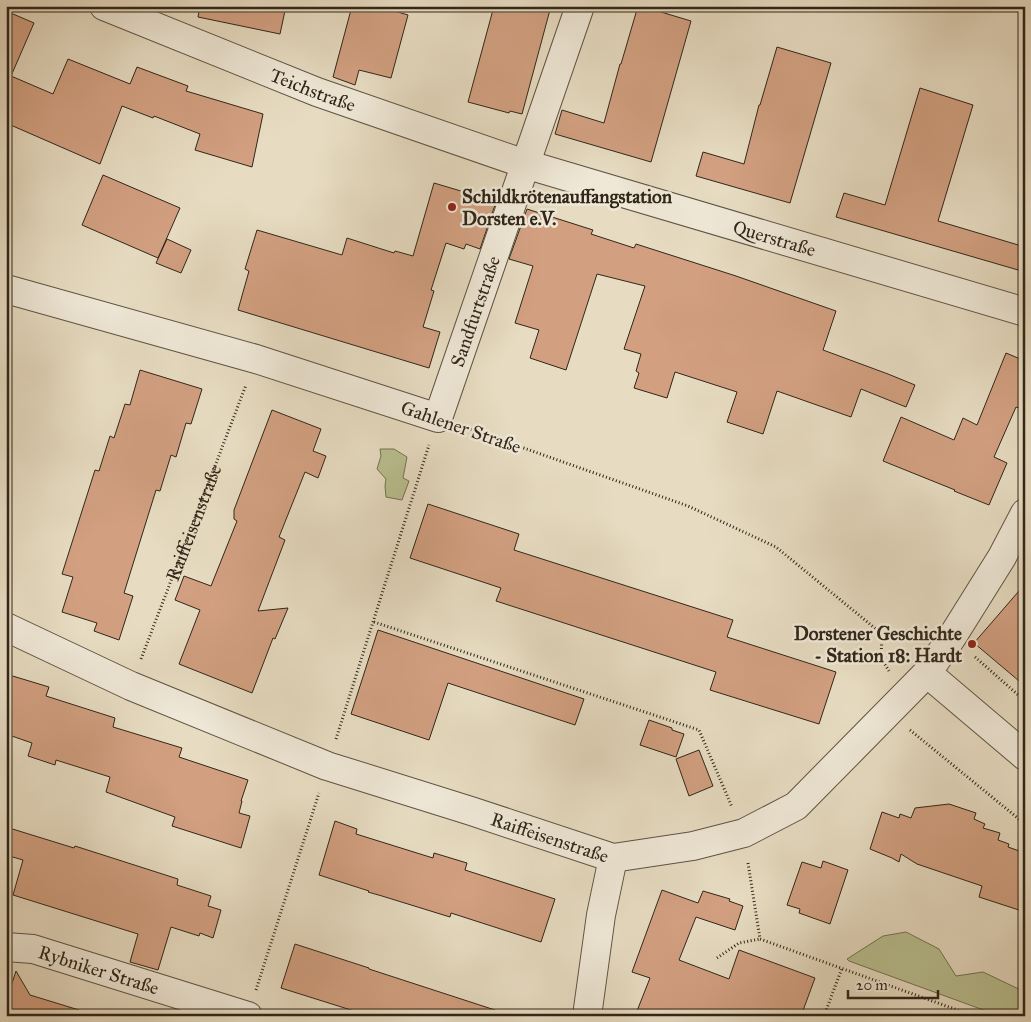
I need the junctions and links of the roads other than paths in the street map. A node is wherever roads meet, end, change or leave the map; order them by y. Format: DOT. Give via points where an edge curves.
graph roads {
  1 [pos="104,6"];
  2 [pos="580,6"];
  3 [pos="525,164"];
  4 [pos="6,289"];
  5 [pos="1025,312"];
  6 [pos="438,418"];
  7 [pos="1025,514"];
  8 [pos="6,627"];
  9 [pos="927,672"];
  10 [pos="1025,756"];
  11 [pos="613,858"];
  12 [pos="6,947"];
  13 [pos="248,1016"];
  14 [pos="587,1016"];
  1 -- 3 [label="street, Teichstraße" via="317,92"];
  2 -- 3 [label="street, Sandfurtstraße"];
  3 -- 5 [label="street, Querstraße"];
  3 -- 6 [label="street, Sandfurtstraße"];
  4 -- 6 [label="street, Gahlener Straße" via="256,359"];
  7 -- 9 [label="street, Raiffeisenstraße" via="1002,557"];
  8 -- 11 [label="street, Raiffeisenstraße" via="130,686 327,766"];
  9 -- 10 [label="street"];
  9 -- 11 [label="street, Raiffeisenstraße" via="796,806 744,833 693,846"];
  11 -- 14 [label="street"];
  12 -- 13 [label="street, Rybniker Straße" via="34,949"];
}
